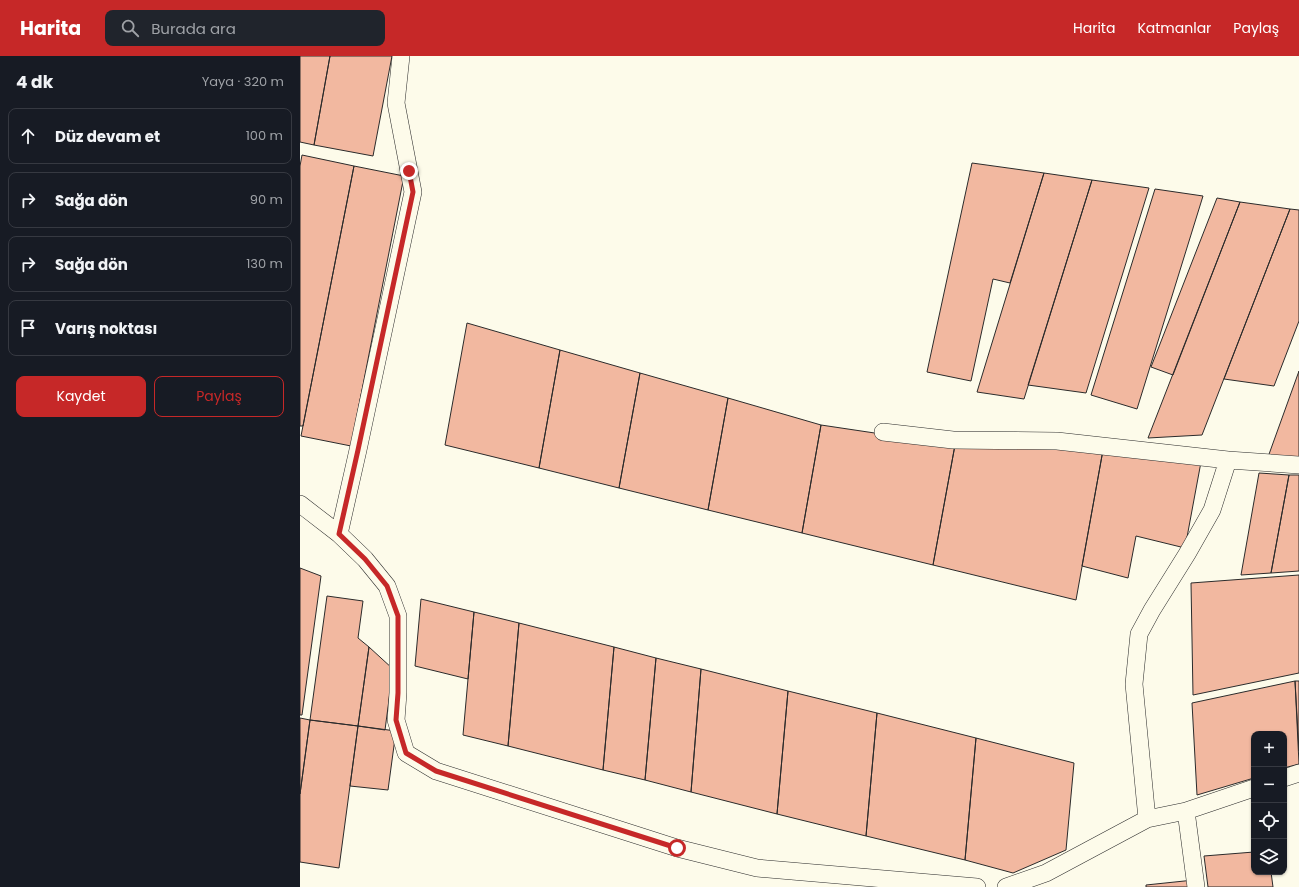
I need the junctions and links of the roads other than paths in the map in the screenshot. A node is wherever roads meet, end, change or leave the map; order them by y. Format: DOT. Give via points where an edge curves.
graph roads {
  1 [pos="401,56"];
  2 [pos="883,432"];
  3 [pos="1228,460"];
  4 [pos="1299,465"];
  5 [pos="300,504"];
  6 [pos="339,534"];
  7 [pos="1299,773"];
  8 [pos="1287,777"];
  9 [pos="1251,789"];
  10 [pos="1186,810"];
  11 [pos="1147,819"];
  12 [pos="832,881"];
  13 [pos="977,887"];
  14 [pos="1006,887"];
  15 [pos="1196,887"];
  1 -- 6 [label="street" via="396,103 413,192"];
  2 -- 3 [label="street" via="953,440 1057,441"];
  3 -- 4 [label="street"];
  3 -- 11 [label="street" via="1212,510 1139,634 1134,684"];
  5 -- 6 [label="street"];
  6 -- 12 [label="street" via="365,559 387,586 398,616 396,720 406,753 436,771 677,848 757,868"];
  7 -- 8 [label="street"];
  9 -- 10 [label="street"];
  10 -- 11 [label="street"];
  10 -- 15 [label="street"];
  11 -- 14 [label="street" via="1046,874"];
  12 -- 13 [label="street"];
}
